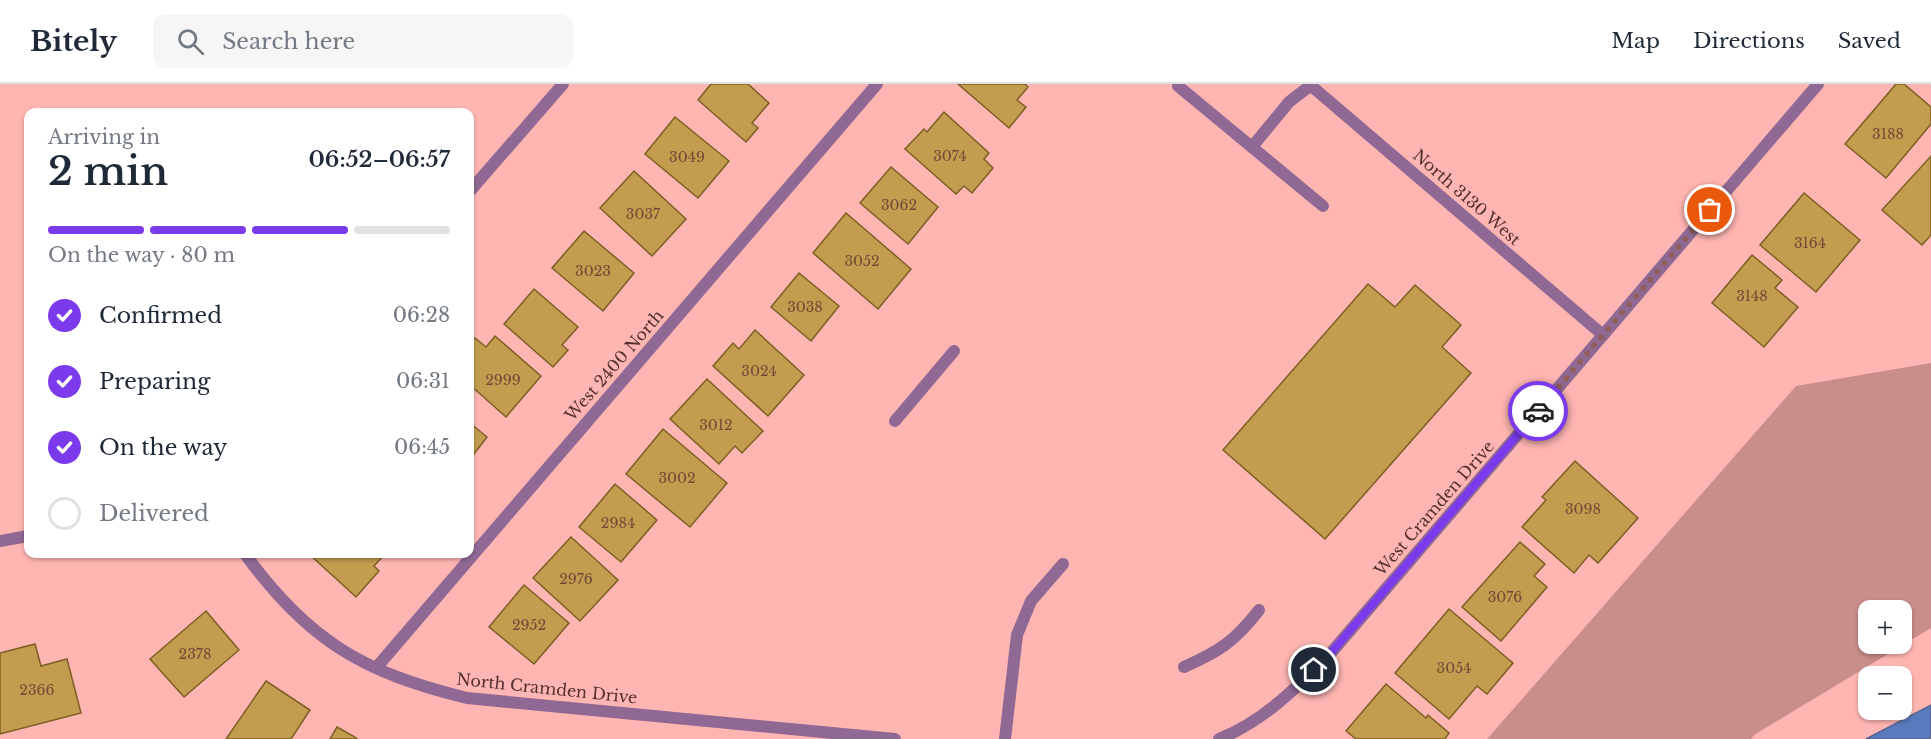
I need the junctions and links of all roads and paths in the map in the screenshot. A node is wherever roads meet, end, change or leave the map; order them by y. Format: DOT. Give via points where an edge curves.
graph roads {
  1 [pos="563,84"];
  2 [pos="877,84"];
  3 [pos="1311,84"];
  4 [pos="1818,84"];
  5 [pos="1178,86"];
  6 [pos="1252,147"];
  7 [pos="474,186"];
  8 [pos="1323,206"];
  9 [pos="1603,336"];
  10 [pos="954,351"];
  11 [pos="895,421"];
  12 [pos="24,537"];
  13 [pos="0,541"];
  14 [pos="474,554"];
  15 [pos="248,558"];
  16 [pos="470,558"];
  17 [pos="1063,564"];
  18 [pos="1259,609"];
  19 [pos="1184,667"];
  20 [pos="376,668"];
  21 [pos="895,739"];
  22 [pos="1005,739"];
  23 [pos="1219,739"];
  1 -- 7 [label="street"];
  2 -- 14 [label="street, West 2400 North"];
  3 -- 6 [label="street" via="1290,102"];
  3 -- 9 [label="street, North 3130 West"];
  4 -- 9 [label="street, West Cramden Drive"];
  5 -- 6 [label="street"];
  6 -- 8 [label="street"];
  9 -- 23 [label="street, West Cramden Drive" via="1330,654 1283,701 1242,730"];
  10 -- 11 [label="street"];
  12 -- 13 [label="street"];
  15 -- 20 [label="street, North Cramden Drive" via="302,620 327,641"];
  16 -- 20 [label="street, West 2400 North"];
  17 -- 22 [label="street" via="1031,601 1017,635"];
  18 -- 19 [label="street" via="1239,634 1213,654"];
  20 -- 21 [label="street, North Cramden Drive" via="427,688 467,698"];
}
